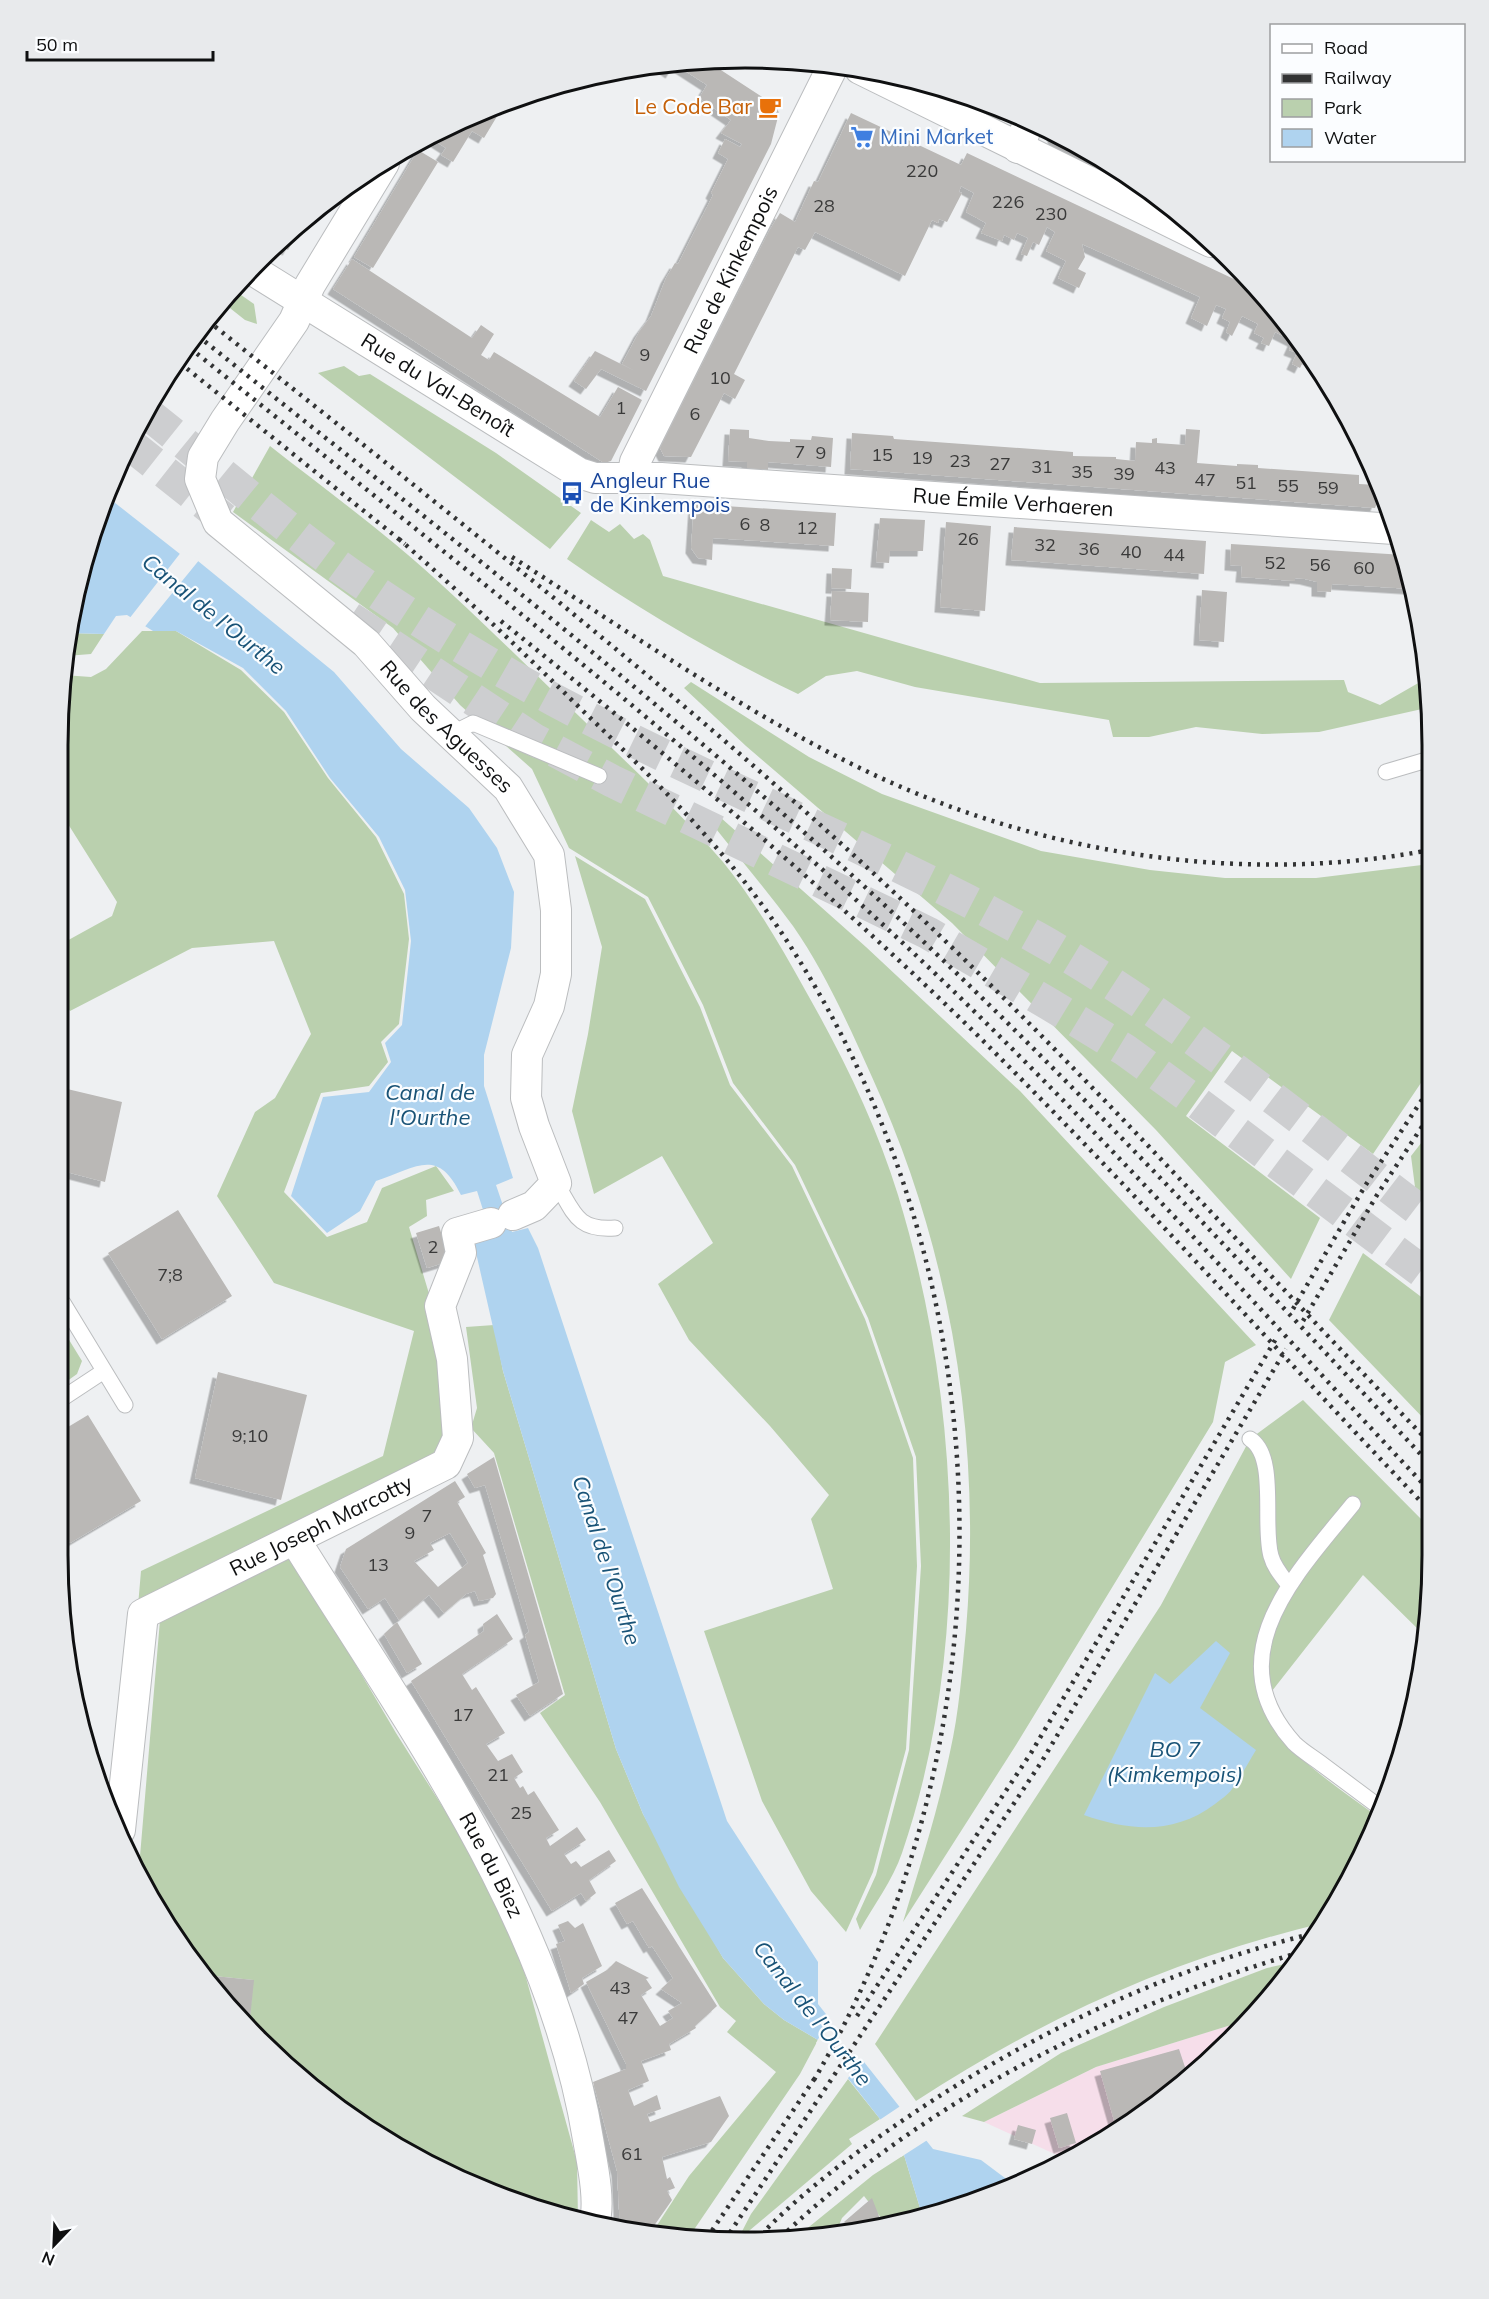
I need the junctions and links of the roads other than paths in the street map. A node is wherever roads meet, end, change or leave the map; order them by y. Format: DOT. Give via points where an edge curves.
graph roads {
  1 [pos="837,74"];
  2 [pos="894,85"];
  3 [pos="1024,135"];
  4 [pos="375,177"];
  5 [pos="1172,219"];
  6 [pos="258,274"];
  7 [pos="302,303"];
  8 [pos="632,477"];
  9 [pos="1386,528"];
  10 [pos="451,734"];
  11 [pos="1422,761"];
  12 [pos="1386,771"];
  13 [pos="599,776"];
  14 [pos="556,1182"];
  15 [pos="615,1228"];
  16 [pos="68,1311"];
  17 [pos="104,1371"];
  18 [pos="68,1395"];
  19 [pos="125,1405"];
  20 [pos="1250,1438"];
  21 [pos="1353,1504"];
  22 [pos="294,1540"];
  23 [pos="1288,1584"];
  24 [pos="1374,1803"];
  25 [pos="121,1819"];
  26 [pos="594,2214"];
  1 -- 8 [label="street, Rue de Kinkempois" via="635,462"];
  2 -- 3 [label="street"];
  3 -- 5 [label="street"];
  4 -- 7 [label="street, Rue des Aguesses"];
  6 -- 7 [label="street, Rue du Val-Benoît"];
  7 -- 8 [label="street, Rue du Val-Benoît" via="579,473 595,478"];
  7 -- 10 [label="street, Rue des Aguesses" via="294,321 225,420 203,458 200,478 218,522 366,643"];
  8 -- 9 [label="street, Rue Émile Verhaeren"];
  10 -- 13 [label="lane" via="473,723"];
  10 -- 14 [label="street, Rue des Aguesses" via="508,788 549,855 556,910 556,974 549,1006 527,1055 526,1098"];
  11 -- 12 [label="lane"];
  14 -- 15 [label="lane" via="579,1221 597,1229"];
  14 -- 22 [label="street, Rue Joseph Marcotty" via="534,1206 457,1233 461,1253 440,1306 452,1359 458,1438 446,1464"];
  16 -- 17 [label="lane"];
  17 -- 18 [label="lane"];
  17 -- 19 [label="lane"];
  20 -- 23 [label="lane" via="1259,1444 1264,1460 1270,1555"];
  21 -- 23 [label="lane"];
  22 -- 25 [label="street, Rue Joseph Marcotty" via="143,1614"];
  22 -- 26 [label="street, Rue du Biez" via="474,1828 535,1952 582,2102 594,2173"];
  23 -- 24 [label="lane" via="1270,1622 1261,1654 1263,1684 1275,1716 1295,1744"];
}
